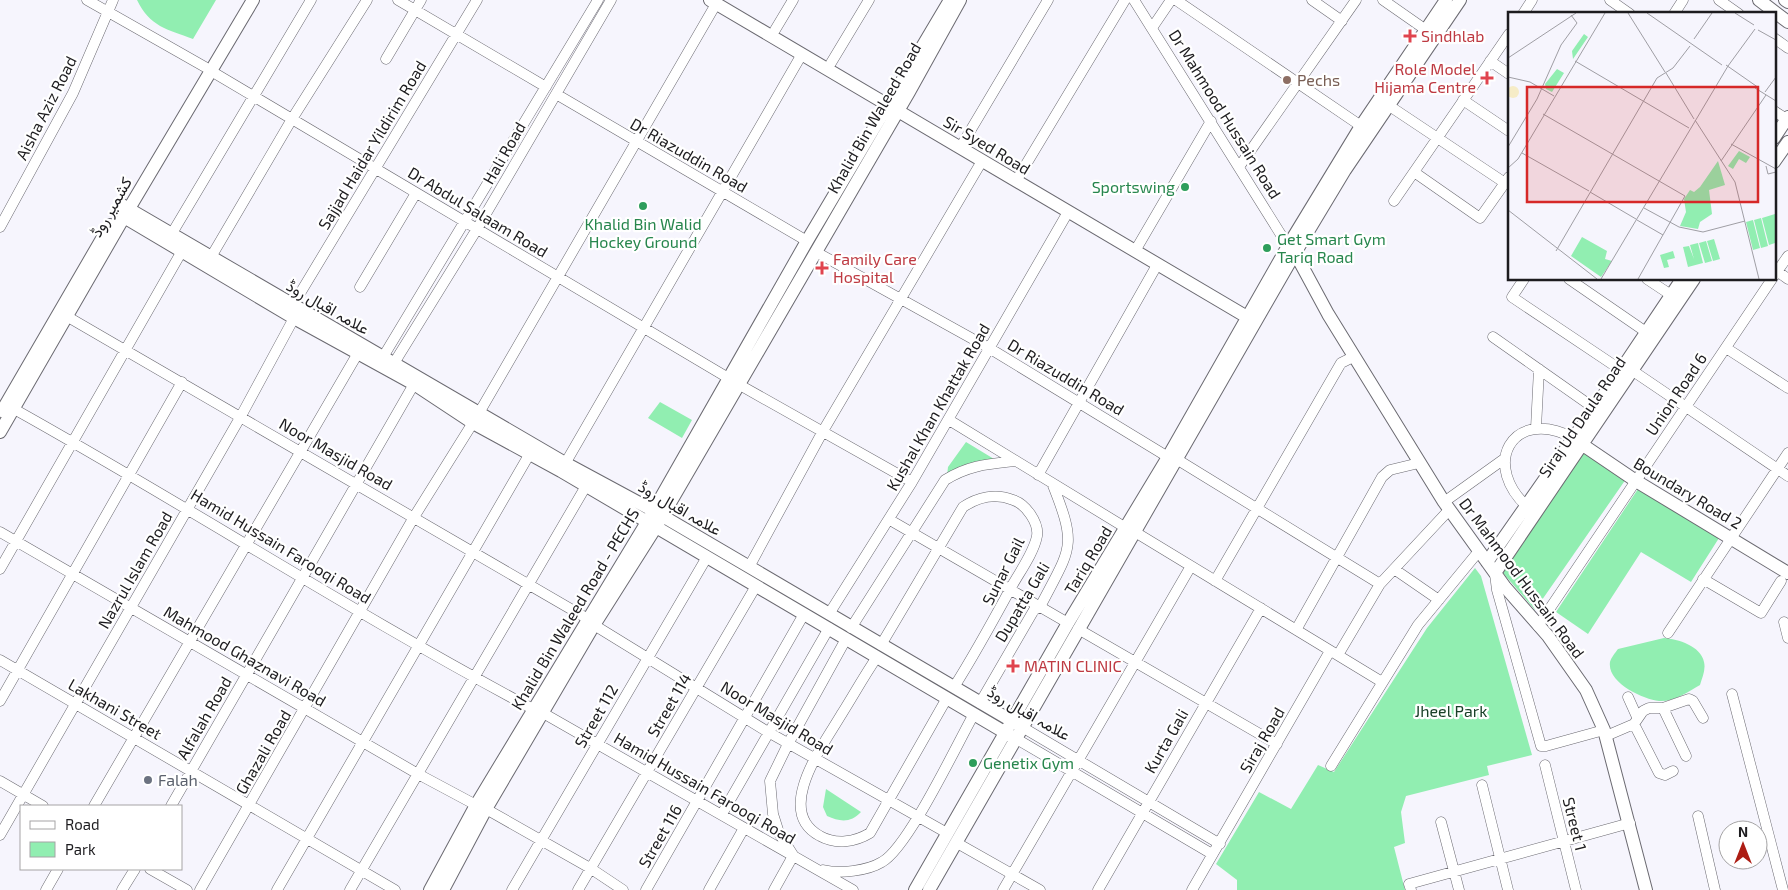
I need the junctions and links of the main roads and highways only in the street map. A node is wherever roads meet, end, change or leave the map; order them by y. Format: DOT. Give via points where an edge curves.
graph roads {
  1 [pos="245,0"];
  2 [pos="253,0"];
  3 [pos="950,0"];
  4 [pos="960,0"];
  5 [pos="1446,0"];
  6 [pos="1460,0"];
  7 [pos="1750,0"];
  8 [pos="1759,0"];
  9 [pos="717,1"];
  10 [pos="735,11"];
  11 [pos="1774,12"];
  12 [pos="1776,13"];
  13 [pos="1788,22"];
  14 [pos="817,59"];
  15 [pos="208,69"];
  16 [pos="904,89"];
  17 [pos="893,108"];
  18 [pos="1788,119"];
  19 [pos="1776,135"];
  20 [pos="1788,142"];
  21 [pos="962,145"];
  22 [pos="1776,159"];
  23 [pos="1018,178"];
  24 [pos="122,211"];
  25 [pos="169,238"];
  26 [pos="807,241"];
  27 [pos="1136,248"];
  28 [pos="1291,250"];
  29 [pos="816,252"];
  30 [pos="1681,280"];
  31 [pos="1693,280"];
  32 [pos="293,312"];
  33 [pos="1249,315"];
  34 [pos="386,364"];
  35 [pos="1627,370"];
  36 [pos="734,381"];
  37 [pos="0,415"];
  38 [pos="476,418"];
  39 [pos="0,432"];
  40 [pos="1578,442"];
  41 [pos="1173,458"];
  42 [pos="563,467"];
  43 [pos="1531,510"];
  44 [pos="655,519"];
  45 [pos="1483,556"];
  46 [pos="1495,573"];
  47 [pos="1784,577"];
  48 [pos="848,633"];
  49 [pos="1013,730"];
  50 [pos="481,807"];
  51 [pos="430,890"];
  52 [pos="443,890"];
  53 [pos="915,890"];
  54 [pos="929,890"];
  55 [pos="1646,890"];
  1 -- 15 [label="main road, کشمیر روڈ"];
  2 -- 15 [label="main road, کشمیر روڈ"];
  3 -- 16 [label="main road, Khalid Bin Waleed Road"];
  4 -- 16 [label="main road, Khalid Bin Waleed Road"];
  5 -- 28 [label="main road" via="1361,126"];
  6 -- 28 [label="main road"];
  7 -- 11 [label="main road"];
  8 -- 11 [label="main road"];
  9 -- 10 [label="main road, Sir Syed Road"];
  10 -- 14 [label="main road, Sir Syed Road" via="775,30"];
  10 -- 14 [label="main road, Sir Syed Road" via="802,54"];
  12 -- 13 [label="main road"];
  14 -- 17 [label="main road, Sir Syed Road"];
  14 -- 17 [label="main road, Sir Syed Road" via="832,63"];
  15 -- 24 [label="main road, کشمیر روڈ"];
  16 -- 17 [label="main road, Khalid Bin Waleed Road"];
  17 -- 21 [label="main road, Sir Syed Road"];
  17 -- 26 [label="main road, Khalid Bin Waleed Road"];
  17 -- 29 [label="main road, Khalid Bin Waleed Road"];
  18 -- 19 [label="main road"];
  20 -- 22 [label="main road"];
  21 -- 23 [label="main road, Sir Syed Road"];
  21 -- 23 [label="main road, Sir Syed Road" via="982,161"];
  23 -- 27 [label="main road, Sir Syed Road"];
  23 -- 27 [label="main road, Sir Syed Road" via="1068,212"];
  24 -- 25 [label="main road, علامہ اقبال روڈ"];
  24 -- 37 [label="main road, کشمیر روڈ"];
  24 -- 39 [label="main road, کشمیر روڈ" via="68,317"];
  25 -- 32 [label="main road, علامہ اقبال روڈ" via="211,257"];
  25 -- 32 [label="main road, علامہ اقبال روڈ" via="182,251"];
  26 -- 36 [label="main road, Khalid Bin Waleed Road - PECHS"];
  27 -- 33 [label="main road, Sir Syed Road"];
  27 -- 33 [label="main road, Sir Syed Road" via="1157,264"];
  28 -- 33 [label="main road, Tariq Road"];
  28 -- 41 [label="main road, Tariq Road"];
  28 -- 45 [label="main road, Dr Mahmood Hussain Road" via="1419,463"];
  29 -- 36 [label="main road, Khalid Bin Waleed Road - PECHS"];
  30 -- 35 [label="main road, Siraj Ud Daula Road" via="1646,332"];
  31 -- 35 [label="main road, Siraj Ud Daula Road"];
  32 -- 34 [label="main road, علامہ اقبال روڈ"];
  32 -- 34 [label="main road, علامہ اقبال روڈ" via="358,353"];
  33 -- 41 [label="main road, Tariq Road"];
  34 -- 38 [label="main road, علامہ اقبال روڈ"];
  34 -- 38 [label="main road, علامہ اقبال روڈ" via="414,384"];
  35 -- 40 [label="main road, Siraj Ud Daula Road"];
  35 -- 40 [label="main road, Siraj Ud Daula Road" via="1594,408"];
  36 -- 44 [label="main road, Khalid Bin Waleed Road - PECHS"];
  38 -- 42 [label="main road, علامہ اقبال روڈ"];
  38 -- 42 [label="main road, علامہ اقبال روڈ" via="529,455"];
  40 -- 43 [label="main road, Siraj Ud Daula Road"];
  40 -- 47 [label="main road, Boundary Road 2" via="1731,538"];
  41 -- 49 [label="main road, Tariq Road"];
  42 -- 44 [label="main road, علامہ اقبال روڈ"];
  42 -- 44 [label="main road, علامہ اقبال روڈ" via="586,486"];
  43 -- 45 [label="main road, Siraj Ud Daula Road"];
  43 -- 46 [label="main road, Siraj Ud Daula Road"];
  44 -- 48 [label="main road, علامہ اقبال روڈ" via="829,614"];
  44 -- 48 [label="main road, علامہ اقبال روڈ" via="707,557 756,586 829,628"];
  44 -- 50 [label="main road, Khalid Bin Waleed Road - PECHS"];
  45 -- 46 [label="main road, Dr Mahmood Hussain Road"];
  46 -- 55 [label="main road, Dr Mahmood Hussain Road" via="1586,690 1605,733"];
  48 -- 49 [label="main road, علامہ اقبال روڈ"];
  49 -- 53 [label="main road, Tariq Road"];
  49 -- 54 [label="main road, Tariq Road" via="957,843"];
  50 -- 51 [label="main road, Khalid Bin Waleed Road - PECHS"];
  50 -- 52 [label="main road, Khalid Bin Waleed Road - PECHS"];
}
